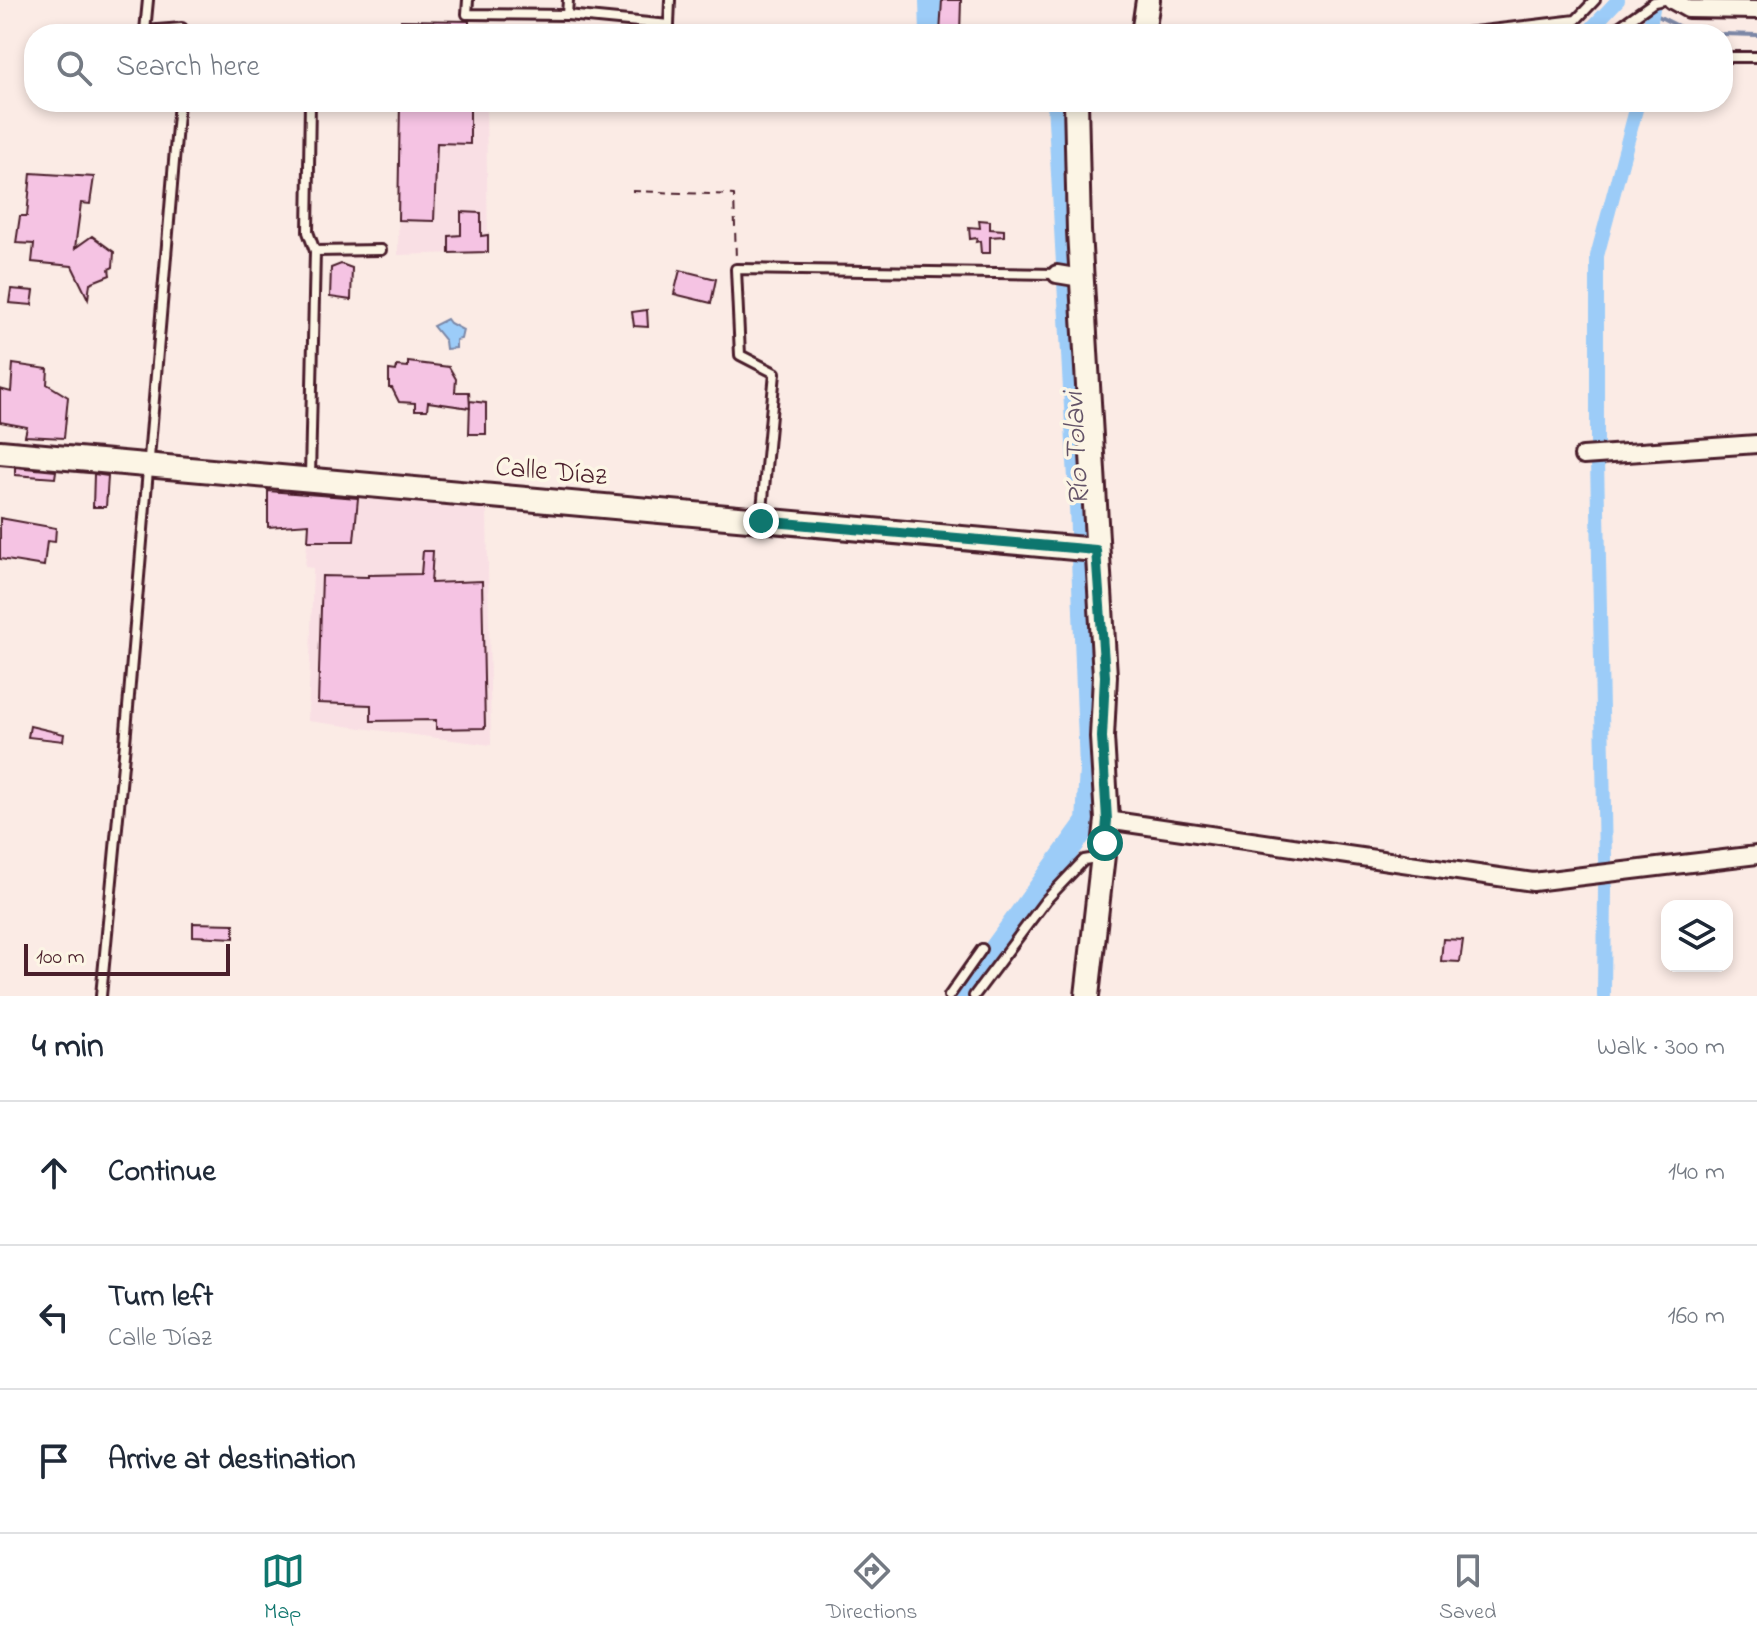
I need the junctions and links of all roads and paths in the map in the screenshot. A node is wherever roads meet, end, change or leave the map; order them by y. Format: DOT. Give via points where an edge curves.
graph roads {
  1 [pos="148,0"];
  2 [pos="468,0"];
  3 [pos="568,0"];
  4 [pos="670,0"];
  5 [pos="1148,0"];
  6 [pos="1595,0"];
  7 [pos="1664,0"];
  8 [pos="1672,0"];
  9 [pos="1757,10"];
  10 [pos="567,15"];
  11 [pos="146,24"];
  12 [pos="659,24"];
  13 [pos="669,24"];
  14 [pos="1144,24"];
  15 [pos="1542,24"];
  16 [pos="1623,24"];
  17 [pos="1733,57"];
  18 [pos="1757,57"];
  19 [pos="178,112"];
  20 [pos="310,112"];
  21 [pos="1076,112"];
  22 [pos="632,191"];
  23 [pos="381,250"];
  24 [pos="315,251"];
  25 [pos="736,269"];
  26 [pos="1071,277"];
  27 [pos="1757,444"];
  28 [pos="0,452"];
  29 [pos="1583,456"];
  30 [pos="149,466"];
  31 [pos="310,481"];
  32 [pos="761,521"];
  33 [pos="1084,549"];
  34 [pos="1107,820"];
  35 [pos="1757,855"];
  36 [pos="1103,857"];
  37 [pos="982,949"];
  38 [pos="101,996"];
  39 [pos="949,996"];
  40 [pos="974,996"];
  41 [pos="1087,996"];
  1 -- 11 [label="lane"];
  2 -- 10 [label="lane" via="467,14"];
  3 -- 10 [label="lane"];
  4 -- 13 [label="lane"];
  5 -- 14 [label="street"];
  6 -- 15 [label="lane" via="1576,20"];
  7 -- 16 [label="lane"];
  8 -- 9 [label="street" via="1688,9"];
  10 -- 12 [label="lane"];
  17 -- 18 [label="lane"];
  19 -- 30 [label="lane"];
  20 -- 24 [label="lane" via="308,232"];
  21 -- 26 [label="street"];
  22 -- 25 [label="path" via="734,195"];
  23 -- 24 [label="lane"];
  24 -- 31 [label="lane"];
  25 -- 26 [label="lane"];
  25 -- 32 [label="lane" via="740,355 775,373"];
  26 -- 33 [label="street"];
  27 -- 29 [label="street"];
  28 -- 30 [label="street, Calle Díaz"];
  30 -- 31 [label="street, Calle Díaz"];
  30 -- 38 [label="lane"];
  31 -- 32 [label="street, Calle Díaz"];
  32 -- 33 [label="street, Calle Díaz"];
  33 -- 34 [label="street" via="1105,676"];
  34 -- 35 [label="street" via="1533,882"];
  34 -- 36 [label="street"];
  36 -- 40 [label="lane" via="1084,860 1046,900"];
  36 -- 41 [label="street"];
  37 -- 39 [label="lane"];
}
